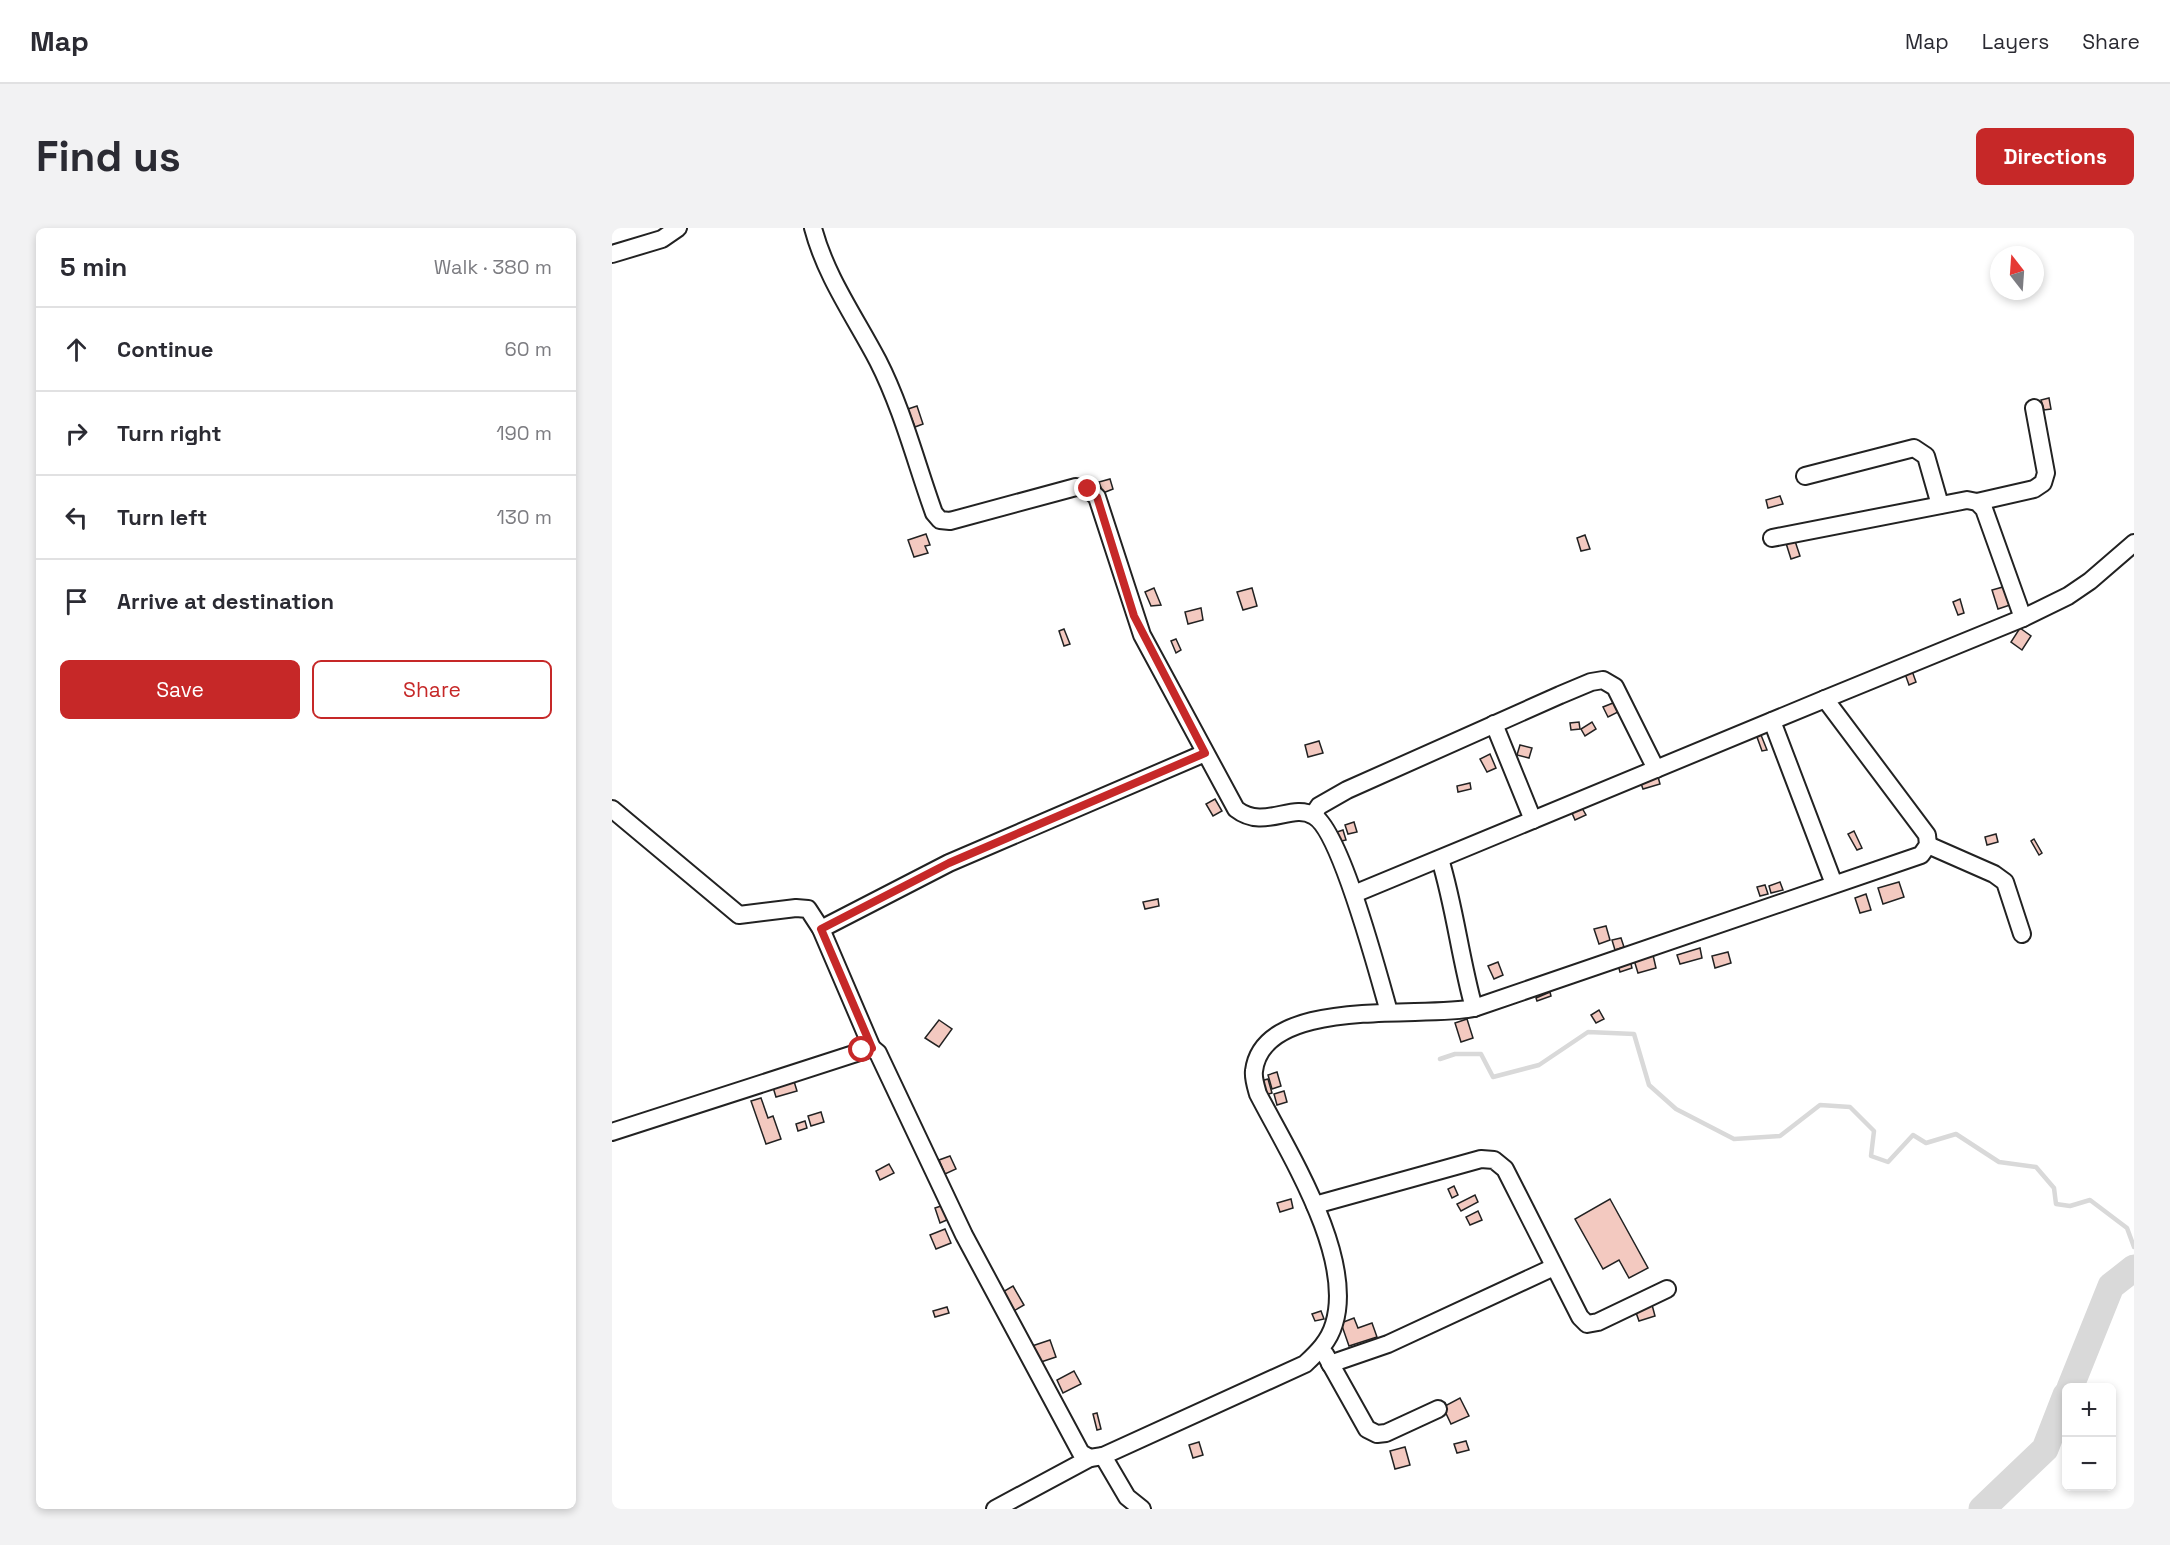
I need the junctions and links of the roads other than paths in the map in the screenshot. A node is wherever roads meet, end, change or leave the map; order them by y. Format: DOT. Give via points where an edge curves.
graph roads {
  1 [pos="678,228"];
  2 [pos="813,228"];
  3 [pos="612,254"];
  4 [pos="2034,408"];
  5 [pos="1805,476"];
  6 [pos="1977,502"];
  7 [pos="1940,505"];
  8 [pos="1772,538"];
  9 [pos="2134,543"];
  10 [pos="2023,618"];
  11 [pos="1825,699"];
  12 [pos="1772,721"];
  13 [pos="1494,724"];
  14 [pos="1205,753"];
  15 [pos="1656,769"];
  16 [pos="612,809"];
  17 [pos="1313,815"];
  18 [pos="1533,820"];
  19 [pos="1928,845"];
  20 [pos="1440,859"];
  21 [pos="1834,884"];
  22 [pos="1354,894"];
  23 [pos="821,929"];
  24 [pos="2022,934"];
  25 [pos="1474,1008"];
  26 [pos="1389,1012"];
  27 [pos="872,1048"];
  28 [pos="612,1132"];
  29 [pos="1315,1205"];
  30 [pos="1554,1267"];
  31 [pos="1667,1289"];
  32 [pos="1322,1348"];
  33 [pos="1330,1364"];
  34 [pos="1438,1409"];
  35 [pos="1096,1457"];
  36 [pos="995,1509"];
  37 [pos="1142,1509"];
  1 -- 3 [label="street" via="662,239"];
  2 -- 14 [label="street" via="842,298 886,378 934,513 940,520 950,521 1076,487 1088,489 1097,497 1142,635"];
  4 -- 6 [label="street" via="2046,472 2043,483 2034,489"];
  5 -- 7 [label="street" via="1914,448 1926,456"];
  6 -- 7 [label="street"];
  6 -- 10 [label="street" via="1984,509"];
  7 -- 8 [label="street"];
  9 -- 10 [label="street" via="2068,596"];
  10 -- 11 [label="street"];
  11 -- 12 [label="street"];
  11 -- 19 [label="street" via="1927,835"];
  12 -- 15 [label="street"];
  12 -- 21 [label="street"];
  13 -- 15 [label="street" via="1603,680 1614,687"];
  13 -- 17 [label="street" via="1347,790 1319,806"];
  13 -- 18 [label="street"];
  14 -- 17 [label="street" via="1236,809 1246,817 1259,819 1303,812"];
  14 -- 23 [label="street" via="949,863"];
  15 -- 18 [label="street"];
  16 -- 23 [label="street" via="738,915 808,909"];
  17 -- 22 [label="street" via="1323,824"];
  18 -- 20 [label="street"];
  19 -- 21 [label="street" via="1922,855"];
  19 -- 24 [label="street" via="2005,882"];
  20 -- 22 [label="street"];
  20 -- 25 [label="street"];
  21 -- 25 [label="street"];
  22 -- 26 [label="street"];
  23 -- 27 [label="street"];
  25 -- 26 [label="street" via="1456,1012"];
  26 -- 29 [label="street" via="1324,1018 1272,1038 1260,1051 1254,1072 1258,1094"];
  27 -- 28 [label="street"];
  27 -- 35 [label="street" via="878,1053 970,1245 1081,1453"];
  29 -- 30 [label="street" via="1481,1159 1494,1160 1505,1169"];
  29 -- 32 [label="street" via="1325,1230 1337,1291 1334,1323"];
  30 -- 31 [label="street" via="1587,1323 1598,1322"];
  30 -- 33 [label="street" via="1388,1344"];
  32 -- 33 [label="street"];
  32 -- 35 [label="street" via="1305,1364"];
  33 -- 34 [label="street" via="1367,1429 1377,1434"];
  35 -- 36 [label="street"];
  35 -- 37 [label="street" via="1127,1497"];
}
